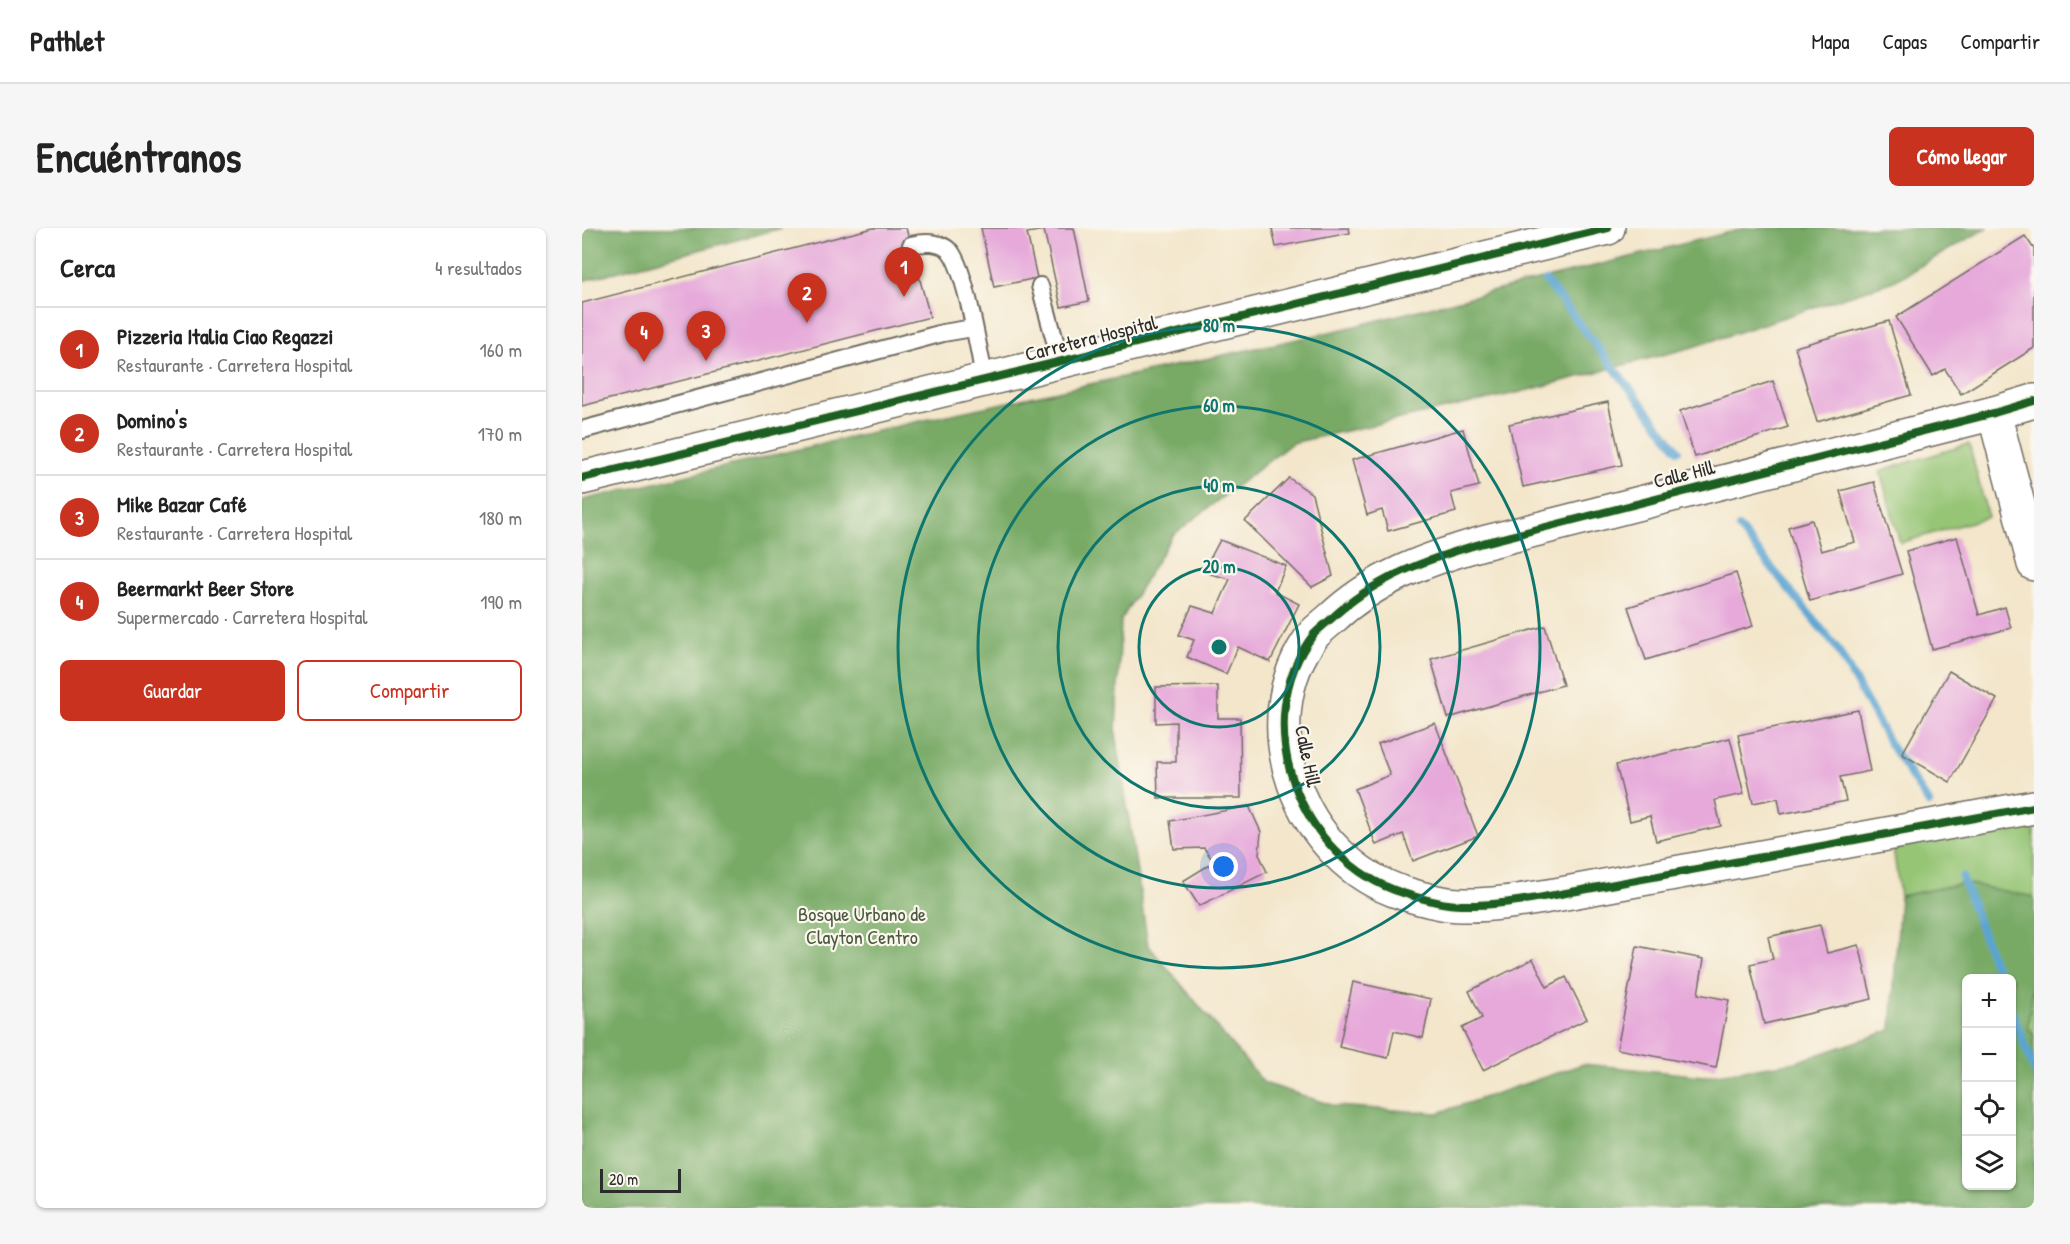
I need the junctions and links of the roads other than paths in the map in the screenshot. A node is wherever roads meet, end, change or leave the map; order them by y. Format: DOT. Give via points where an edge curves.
graph roads {
  1 [pos="1608,228"];
  2 [pos="911,245"];
  3 [pos="1040,286"];
  4 [pos="973,328"];
  5 [pos="1061,363"];
  6 [pos="985,381"];
  7 [pos="2034,401"];
  8 [pos="1994,413"];
  9 [pos="582,430"];
  10 [pos="582,478"];
  11 [pos="2034,564"];
  12 [pos="2034,807"];
  1 -- 5 [label="street, Carretera Hospital"];
  2 -- 4 [label="lane" via="930,243 950,252 960,272"];
  3 -- 5 [label="lane"];
  4 -- 6 [label="lane"];
  4 -- 9 [label="lane"];
  5 -- 6 [label="street, Carretera Hospital"];
  6 -- 10 [label="street, Carretera Hospital"];
  7 -- 8 [label="street, Calle Hill"];
  8 -- 11 [label="street"];
  8 -- 12 [label="street, Calle Hill" via="1483,543 1409,567 1349,601 1315,633 1298,660 1289,687 1283,714 1284,742 1300,800 1332,847 1376,881 1402,893 1458,906 1545,897"];
}
